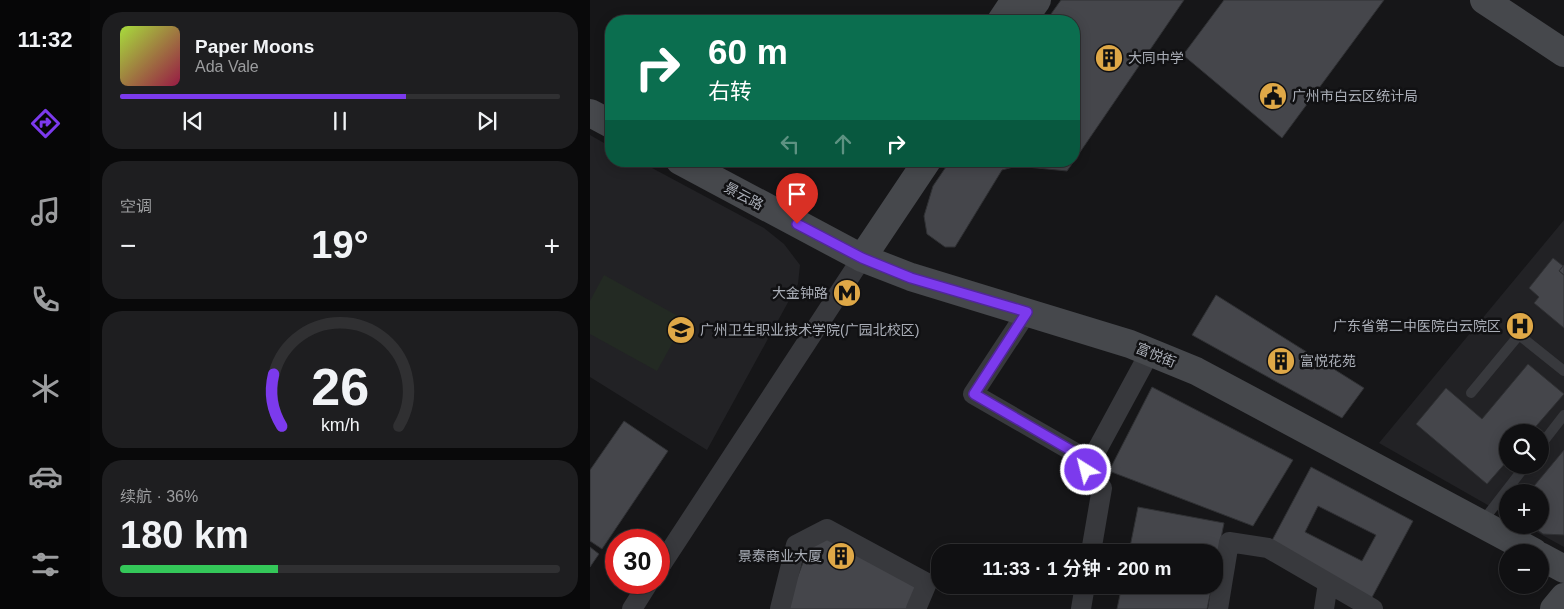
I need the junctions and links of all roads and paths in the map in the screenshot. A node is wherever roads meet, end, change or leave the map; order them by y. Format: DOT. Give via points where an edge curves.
graph roads {
  1 [pos="1015,0"];
  2 [pos="1036,0"];
  3 [pos="1484,0"];
  4 [pos="1005,15"];
  5 [pos="1026,15"];
  6 [pos="1564,53"];
  7 [pos="590,113"];
  8 [pos="605,121"];
  9 [pos="691,167"];
  10 [pos="904,167"];
  11 [pos="922,167"];
  12 [pos="854,254"];
  13 [pos="1027,312"];
  14 [pos="1150,352"];
  15 [pos="1564,371"];
  16 [pos="1471,393"];
  17 [pos="1564,415"];
  18 [pos="1549,434"];
  19 [pos="1086,470"];
  20 [pos="1519,474"];
  21 [pos="1481,524"];
  22 [pos="1092,544"];
  23 [pos="1519,544"];
  24 [pos="670,550"];
  25 [pos="1549,561"];
  26 [pos="1564,569"];
  27 [pos="1328,583"];
  28 [pos="641,594"];
  29 [pos="1084,594"];
  30 [pos="1564,597"];
  31 [pos="632,609"];
  32 [pos="780,609"];
  33 [pos="916,609"];
  34 [pos="1081,609"];
  35 [pos="1218,609"];
  36 [pos="1324,609"];
  37 [pos="1372,609"];
  38 [pos="1554,609"];
  1 -- 4 [label="street"];
  2 -- 5 [label="street"];
  3 -- 6 [label="street"];
  7 -- 8 [label="street"];
  9 -- 12 [label="street, 景云路"];
  10 -- 12 [label="street"];
  11 -- 12 [label="street"];
  12 -- 13 [label="street, 富悦街" via="911,278"];
  12 -- 24 [label="street"];
  13 -- 14 [label="street, 富悦街"];
  13 -- 19 [label="street" via="974,394 1079,455"];
  14 -- 19 [label="street"];
  14 -- 21 [label="street, 富悦街" via="1239,393"];
  15 -- 16 [label="lane" via="1520,335"];
  17 -- 18 [label="lane"];
  19 -- 22 [label="street" via="1102,488"];
  20 -- 21 [label="lane"];
  21 -- 23 [label="street, 富悦街"];
  25 -- 26 [label="street"];
  27 -- 35 [label="street" via="1268,548 1229,542"];
  27 -- 36 [label="street"];
  27 -- 37 [label="street"];
  28 -- 31 [label="street"];
  29 -- 34 [label="street"];
  30 -- 38 [label="street"];
  32 -- 33 [label="street" via="796,545 827,529 927,583"];
}
